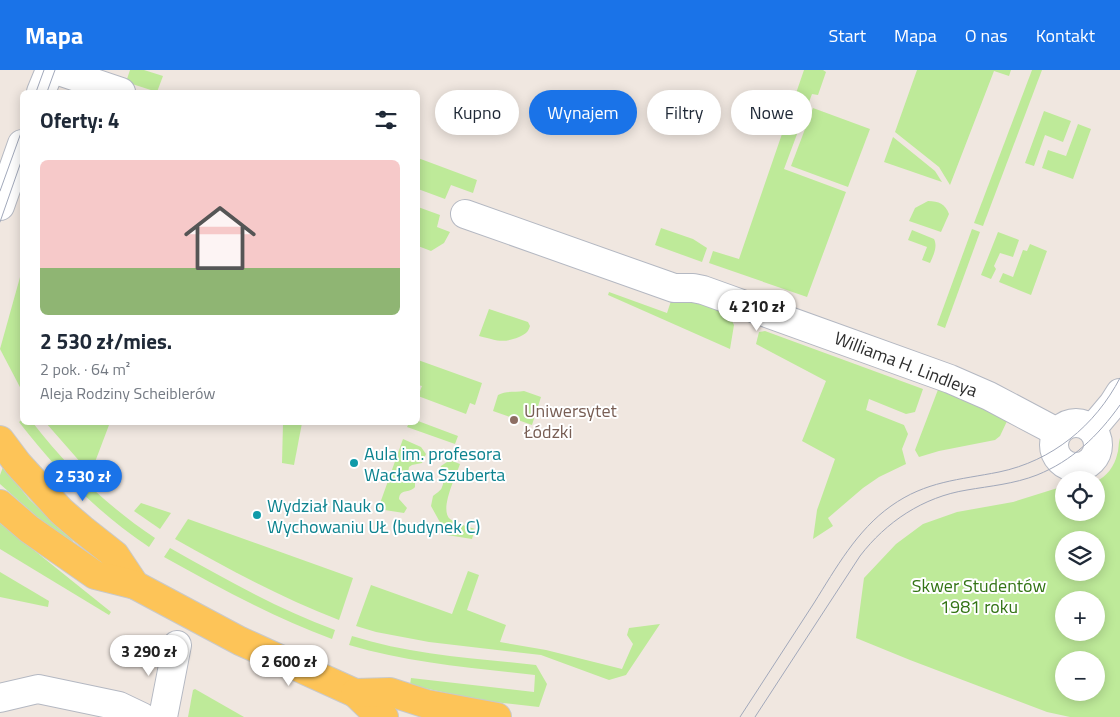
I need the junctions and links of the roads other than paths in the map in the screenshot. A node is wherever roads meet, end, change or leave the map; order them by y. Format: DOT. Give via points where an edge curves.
graph roads {
  1 [pos="50,70"];
  2 [pos="56,70"];
  3 [pos="42,90"];
  4 [pos="115,90"];
  5 [pos="20,149"];
  6 [pos="1,200"];
  7 [pos="466,214"];
  8 [pos="1120,393"];
  9 [pos="1092,429"];
  10 [pos="1057,432"];
  11 [pos="0,440"];
  12 [pos="0,504"];
  13 [pos="135,585"];
  14 [pos="177,645"];
  15 [pos="355,693"];
  16 [pos="0,698"];
  17 [pos="142,717"];
  18 [pos="163,717"];
  19 [pos="384,717"];
  20 [pos="497,717"];
  1 -- 3 [label="street"];
  2 -- 4 [label="street"];
  5 -- 6 [label="street"];
  7 -- 10 [label="street, Williama H. Lindleya" via="674,288 703,290 919,367 989,396"];
  8 -- 9 [label="street"];
  9 -- 10 [label="street" via="1074,422"];
  9 -- 10 [label="street" via="1098,443 1095,457 1090,463 1076,467 1068,466 1057,457 1054,444"];
  11 -- 13 [label="main road" via="61,511 115,555"];
  12 -- 13 [label="main road" via="35,534 95,575"];
  13 -- 15 [label="main road" via="240,641"];
  14 -- 18 [label="street"];
  15 -- 19 [label="main road"];
  15 -- 20 [label="main road" via="390,692 427,704"];
  16 -- 17 [label="street" via="38,689 119,706"];
}
